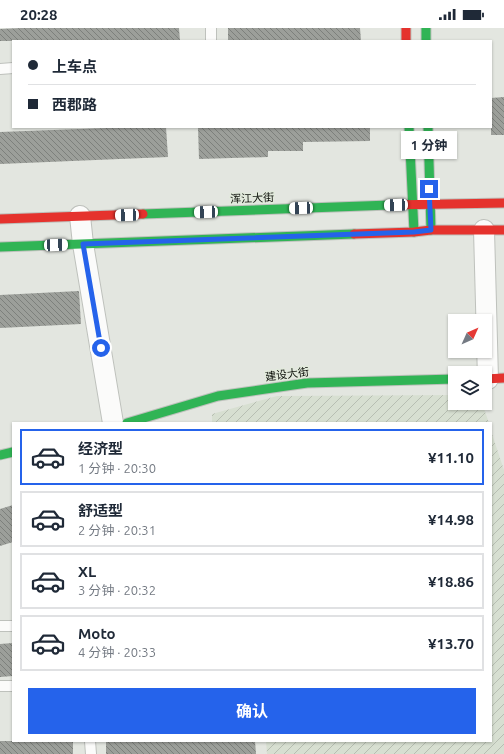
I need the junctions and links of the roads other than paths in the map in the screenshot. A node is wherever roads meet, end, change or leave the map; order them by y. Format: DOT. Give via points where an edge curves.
graph roads {
  1 [pos="211,28"];
  2 [pos="406,28"];
  3 [pos="426,28"];
  4 [pos="211,40"];
  5 [pos="406,40"];
  6 [pos="426,40"];
  7 [pos="12,68"];
  8 [pos="0,69"];
  9 [pos="409,128"];
  10 [pos="428,128"];
  11 [pos="504,203"];
  12 [pos="412,204"];
  13 [pos="430,204"];
  14 [pos="80,216"];
  15 [pos="0,219"];
  16 [pos="431,230"];
  17 [pos="484,230"];
  18 [pos="504,230"];
  19 [pos="414,232"];
  20 [pos="83,244"];
  21 [pos="0,247"];
  22 [pos="491,366"];
  23 [pos="448,379"];
  24 [pos="114,422"];
  25 [pos="130,422"];
  26 [pos="12,452"];
  27 [pos="0,455"];
  28 [pos="0,626"];
  29 [pos="12,626"];
  30 [pos="0,686"];
  31 [pos="12,686"];
  32 [pos="90,742"];
  33 [pos="91,754"];
  1 -- 4 [label="lane"];
  2 -- 5 [label="main road"];
  3 -- 6 [label="main road"];
  7 -- 8 [label="lane"];
  9 -- 12 [label="main road"];
  10 -- 13 [label="main road"];
  11 -- 13 [label="main road, 浑江大街"];
  12 -- 13 [label="main road, 浑江大街"];
  12 -- 14 [label="main road, 浑江大街"];
  12 -- 19 [label="main road"];
  13 -- 16 [label="main road"];
  14 -- 15 [label="main road, 浑江大街"];
  14 -- 20 [label="street"];
  16 -- 17 [label="main road"];
  16 -- 19 [label="main road"];
  17 -- 18 [label="main road"];
  17 -- 22 [label="street"];
  19 -- 20 [label="main road"];
  20 -- 21 [label="main road"];
  20 -- 24 [label="street"];
  23 -- 25 [label="main road, 建设大街" via="307,383 218,396"];
  26 -- 27 [label="main road"];
  28 -- 29 [label="lane"];
  30 -- 31 [label="lane"];
  32 -- 33 [label="lane"];
}
